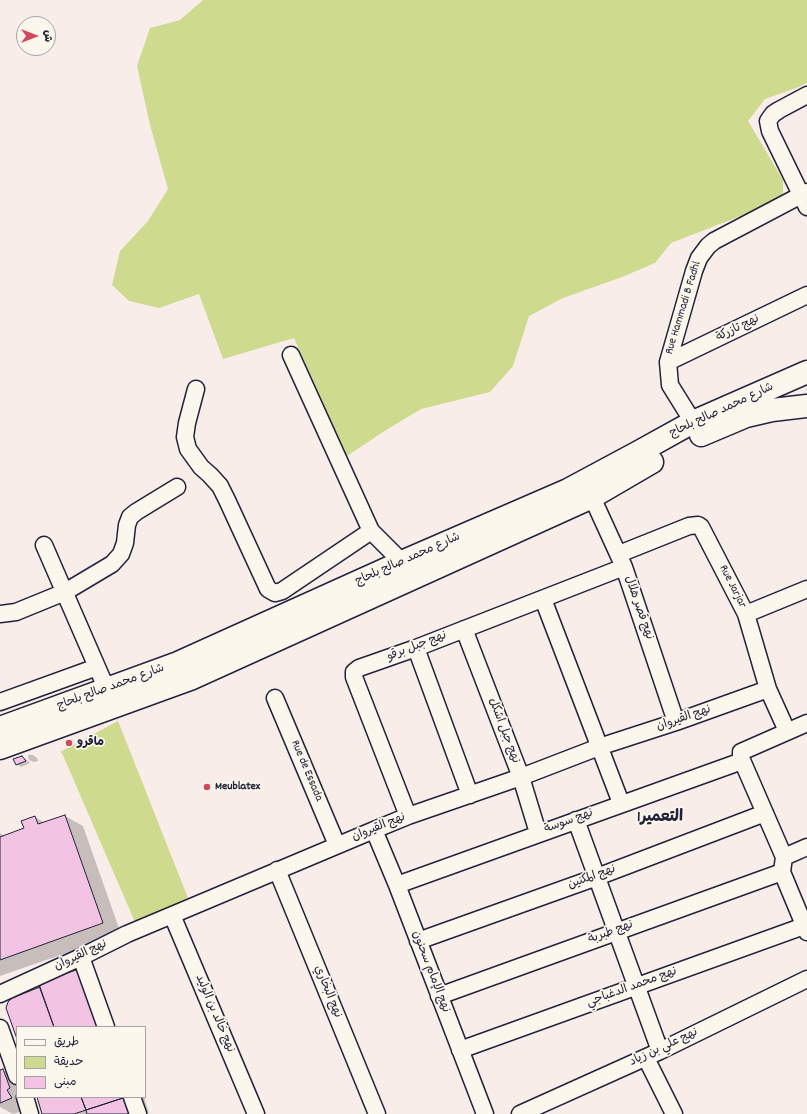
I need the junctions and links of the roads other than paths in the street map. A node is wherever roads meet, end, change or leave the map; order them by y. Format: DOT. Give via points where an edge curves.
graph roads {
  1 [pos="807,95"];
  2 [pos="805,198"];
  3 [pos="807,295"];
  4 [pos="291,355"];
  5 [pos="668,362"];
  6 [pos="807,372"];
  7 [pos="196,389"];
  8 [pos="807,406"];
  9 [pos="693,422"];
  10 [pos="177,487"];
  11 [pos="592,497"];
  12 [pos="372,531"];
  13 [pos="44,545"];
  14 [pos="621,560"];
  15 [pos="402,562"];
  16 [pos="807,589"];
  17 [pos="64,592"];
  18 [pos="543,598"];
  19 [pos="0,614"];
  20 [pos="746,614"];
  21 [pos="464,629"];
  22 [pos="416,648"];
  23 [pos="97,667"];
  24 [pos="768,689"];
  25 [pos="275,698"];
  26 [pos="99,699"];
  27 [pos="0,702"];
  28 [pos="676,722"];
  29 [pos="807,723"];
  30 [pos="0,728"];
  31 [pos="787,731"];
  32 [pos="599,747"];
  33 [pos="0,748"];
  34 [pos="742,756"];
  35 [pos="521,777"];
  36 [pos="470,795"];
  37 [pos="621,803"];
  38 [pos="765,813"];
  39 [pos="408,816"];
  40 [pos="576,820"];
  41 [pos="374,830"];
  42 [pos="538,833"];
  43 [pos="337,845"];
  44 [pos="807,847"];
  45 [pos="783,864"];
  46 [pos="277,870"];
  47 [pos="597,877"];
  48 [pos="397,884"];
  49 [pos="172,915"];
  50 [pos="806,929"];
  51 [pos="616,931"];
  52 [pos="418,942"];
  53 [pos="81,957"];
  54 [pos="807,979"];
  55 [pos="636,986"];
  56 [pos="0,994"];
  57 [pos="439,996"];
  58 [pos="106,1026"];
  59 [pos="0,1028"];
  60 [pos="460,1050"];
  61 [pos="653,1054"];
  62 [pos="16,1073"];
  63 [pos="25,1098"];
  64 [pos="132,1098"];
  65 [pos="30,1114"];
  66 [pos="138,1114"];
  67 [pos="256,1114"];
  68 [pos="377,1114"];
  69 [pos="485,1114"];
  70 [pos="520,1114"];
  71 [pos="674,1114"];
  1 -- 2 [label="street" via="773,114 768,121 770,131"];
  2 -- 5 [label="street, Rue Hammadi B Fadhl" via="714,242 703,251 694,271"];
  3 -- 5 [label="street, نهج تازركة"];
  4 -- 12 [label="street"];
  5 -- 9 [label="street, Rue Hammadi B Fadhl" via="670,385"];
  6 -- 9 [label="main road, شارع محمد صالح بلحاج"];
  7 -- 12 [label="street" via="185,437 188,449 220,486 268,589 274,593 282,591"];
  8 -- 11 [label="main road, شارع محمد صالح بلحاج" via="746,416 704,433"];
  9 -- 15 [label="main road, شارع محمد صالح بلحاج" via="568,490"];
  10 -- 17 [label="street" via="130,517 121,554 112,564"];
  11 -- 14 [label="street, نهج قصر هلال"];
  11 -- 26 [label="main road, شارع محمد صالح بلحاج" via="190,680"];
  12 -- 15 [label="street"];
  13 -- 17 [label="street"];
  14 -- 18 [label="street, نهج جبل برقو"];
  14 -- 20 [label="street, Rue Jarjar" via="689,526 698,525"];
  14 -- 28 [label="street, نهج قصر هلال"];
  15 -- 26 [label="main road, شارع محمد صالح بلحاج"];
  16 -- 20 [label="street"];
  17 -- 19 [label="street" via="16,612"];
  17 -- 23 [label="street"];
  18 -- 21 [label="street, نهج جبل برقو"];
  18 -- 32 [label="street"];
  20 -- 24 [label="street, Rue Jarjar"];
  21 -- 22 [label="street, نهج جبل برقو"];
  21 -- 35 [label="street, نهج جبل اشكل"];
  22 -- 36 [label="street"];
  22 -- 39 [label="street, نهج جبل برقو" via="354,672 354,678"];
  23 -- 26 [label="street"];
  23 -- 27 [label="street"];
  24 -- 28 [label="street, نهج القيروان"];
  24 -- 31 [label="street, Rue Jarjar"];
  25 -- 43 [label="street, Rue de Essada"];
  26 -- 30 [label="main road, شارع محمد صالح بلحاج"];
  26 -- 33 [label="main road, شارع محمد صالح بلحاج"];
  28 -- 32 [label="street, نهج القيروان"];
  29 -- 31 [label="street, نهج سوسة"];
  31 -- 34 [label="street, نهج سوسة"];
  32 -- 35 [label="street, نهج القيروان"];
  32 -- 37 [label="street"];
  34 -- 37 [label="street, نهج سوسة"];
  34 -- 38 [label="street"];
  35 -- 36 [label="street, نهج القيروان"];
  35 -- 42 [label="street, نهج جبل اشكل"];
  36 -- 39 [label="street, نهج القيروان"];
  37 -- 40 [label="street, نهج سوسة"];
  38 -- 45 [label="street"];
  38 -- 47 [label="street, نهج المكنين"];
  39 -- 41 [label="street, نهج القيروان"];
  40 -- 42 [label="street, نهج سوسة"];
  40 -- 47 [label="street"];
  41 -- 43 [label="street, نهج القيروان"];
  41 -- 48 [label="street, نهج الإمام سحنون"];
  42 -- 48 [label="street, نهج سوسة"];
  43 -- 46 [label="street, نهج القيروان"];
  44 -- 45 [label="street, نهج طبربة"];
  45 -- 50 [label="street"];
  45 -- 51 [label="street, نهج طبربة"];
  46 -- 49 [label="street, نهج القيروان"];
  46 -- 68 [label="street, نهج البخاري"];
  47 -- 51 [label="street"];
  47 -- 52 [label="street, نهج المكنين"];
  48 -- 52 [label="street, نهج الإمام سحنون"];
  49 -- 53 [label="street, نهج القيروان"];
  49 -- 67 [label="street, نهج خالد بن الوليد"];
  50 -- 55 [label="street, نهج محمد الدغباجي"];
  51 -- 55 [label="street"];
  51 -- 57 [label="street, نهج طبربة"];
  52 -- 57 [label="street, نهج الإمام سحنون"];
  53 -- 56 [label="street, نهج القيروان"];
  53 -- 58 [label="street"];
  54 -- 61 [label="street, نهج علي بن زياد"];
  55 -- 60 [label="street, نهج محمد الدغباجي"];
  55 -- 61 [label="street"];
  57 -- 60 [label="street, نهج الإمام سحنون"];
  59 -- 62 [label="street"];
  60 -- 69 [label="street, نهج الإمام سحنون"];
  61 -- 70 [label="street, نهج علي بن زياد"];
  61 -- 71 [label="street"];
  63 -- 65 [label="street"];
  64 -- 66 [label="street"];
}
